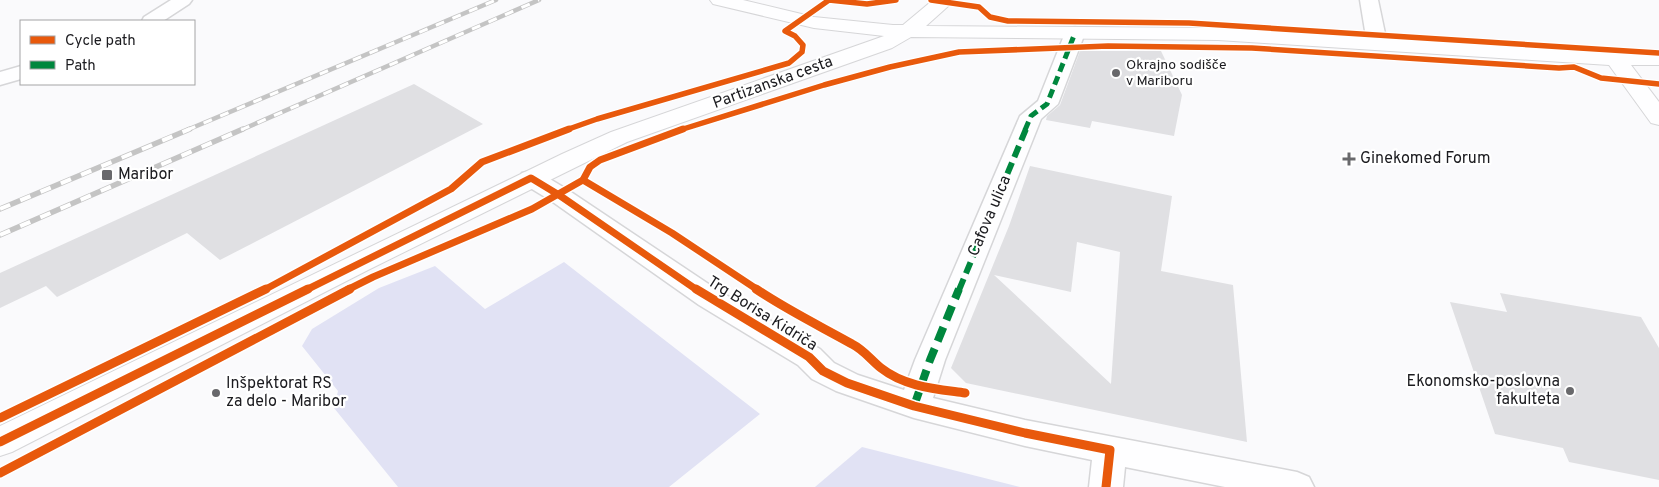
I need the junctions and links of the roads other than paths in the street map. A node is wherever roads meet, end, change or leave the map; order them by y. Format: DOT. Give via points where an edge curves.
graph roads {
  1 [pos="183,0"];
  2 [pos="720,0"];
  3 [pos="787,0"];
  4 [pos="945,0"];
  5 [pos="1369,0"];
  6 [pos="153,20"];
  7 [pos="908,31"];
  8 [pos="1075,33"];
  9 [pos="1377,43"];
  10 [pos="1615,59"];
  11 [pos="1659,59"];
  12 [pos="1659,66"];
  13 [pos="20,72"];
  14 [pos="0,79"];
  15 [pos="1659,118"];
  16 [pos="531,178"];
  17 [pos="914,406"];
  18 [pos="0,442"];
  19 [pos="1110,450"];
  20 [pos="1106,487"];
  21 [pos="1297,487"];
  1 -- 6 [label="street"];
  2 -- 7 [label="main road" via="821,24"];
  3 -- 7 [label="main road"];
  4 -- 7 [label="main road, Partizanska cesta"];
  5 -- 9 [label="street"];
  7 -- 8 [label="main road" via="982,35"];
  7 -- 16 [label="main road, Partizanska cesta" via="885,44 619,138"];
  8 -- 9 [label="main road" via="1188,33"];
  8 -- 17 [label="street, Cafova ulica" via="1046,104 1031,116"];
  9 -- 10 [label="main road"];
  10 -- 11 [label="main road"];
  10 -- 12 [label="main road"];
  10 -- 15 [label="main road"];
  13 -- 14 [label="street"];
  16 -- 17 [label="street, Trg Borisa Kidriča" via="709,298 809,357 823,371 847,383"];
  16 -- 18 [label="main road, Partizanska cesta"];
  17 -- 19 [label="street, Trg Borisa Kidriča"];
  19 -- 20 [label="street"];
  19 -- 21 [label="street, Trg Borisa Kidriča"];
}
